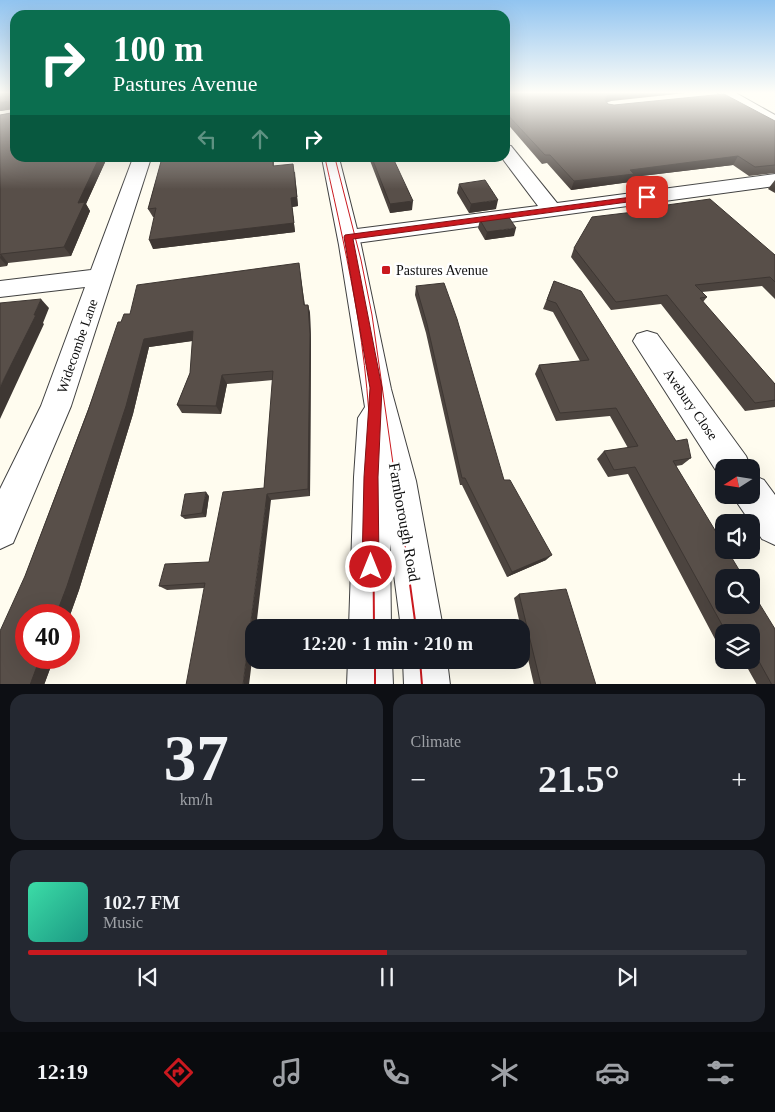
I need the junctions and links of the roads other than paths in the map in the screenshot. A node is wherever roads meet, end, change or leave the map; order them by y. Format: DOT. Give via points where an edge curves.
graph roads {
  1 [pos="510,156"];
  2 [pos="141,162"];
  3 [pos="331,162"];
  4 [pos="775,180"];
  5 [pos="552,210"];
  6 [pos="348,237"];
  7 [pos="101,277"];
  8 [pos="0,289"];
  9 [pos="647,341"];
  10 [pos="376,388"];
  11 [pos="728,459"];
  12 [pos="759,504"];
  13 [pos="775,526"];
  14 [pos="0,530"];
  15 [pos="370,619"];
  16 [pos="421,619"];
  17 [pos="370,669"];
  18 [pos="426,669"];
  19 [pos="370,684"];
  20 [pos="427,684"];
  1 -- 5 [label="street"];
  2 -- 7 [label="street, Widecombe Lane"];
  3 -- 6 [label="street, Farnborough Road"];
  4 -- 5 [label="street"];
  5 -- 6 [label="street"];
  6 -- 10 [label="street, Farnborough Road"];
  7 -- 8 [label="street"];
  7 -- 14 [label="street, Widecombe Lane" via="56,406"];
  9 -- 11 [label="street, Avebury Close"];
  10 -- 15 [label="street, Farnborough Road" via="371,477"];
  10 -- 16 [label="street, Farnborough Road" via="399,481"];
  12 -- 13 [label="street"];
  17 -- 19 [label="street"];
  18 -- 20 [label="street"];
}
